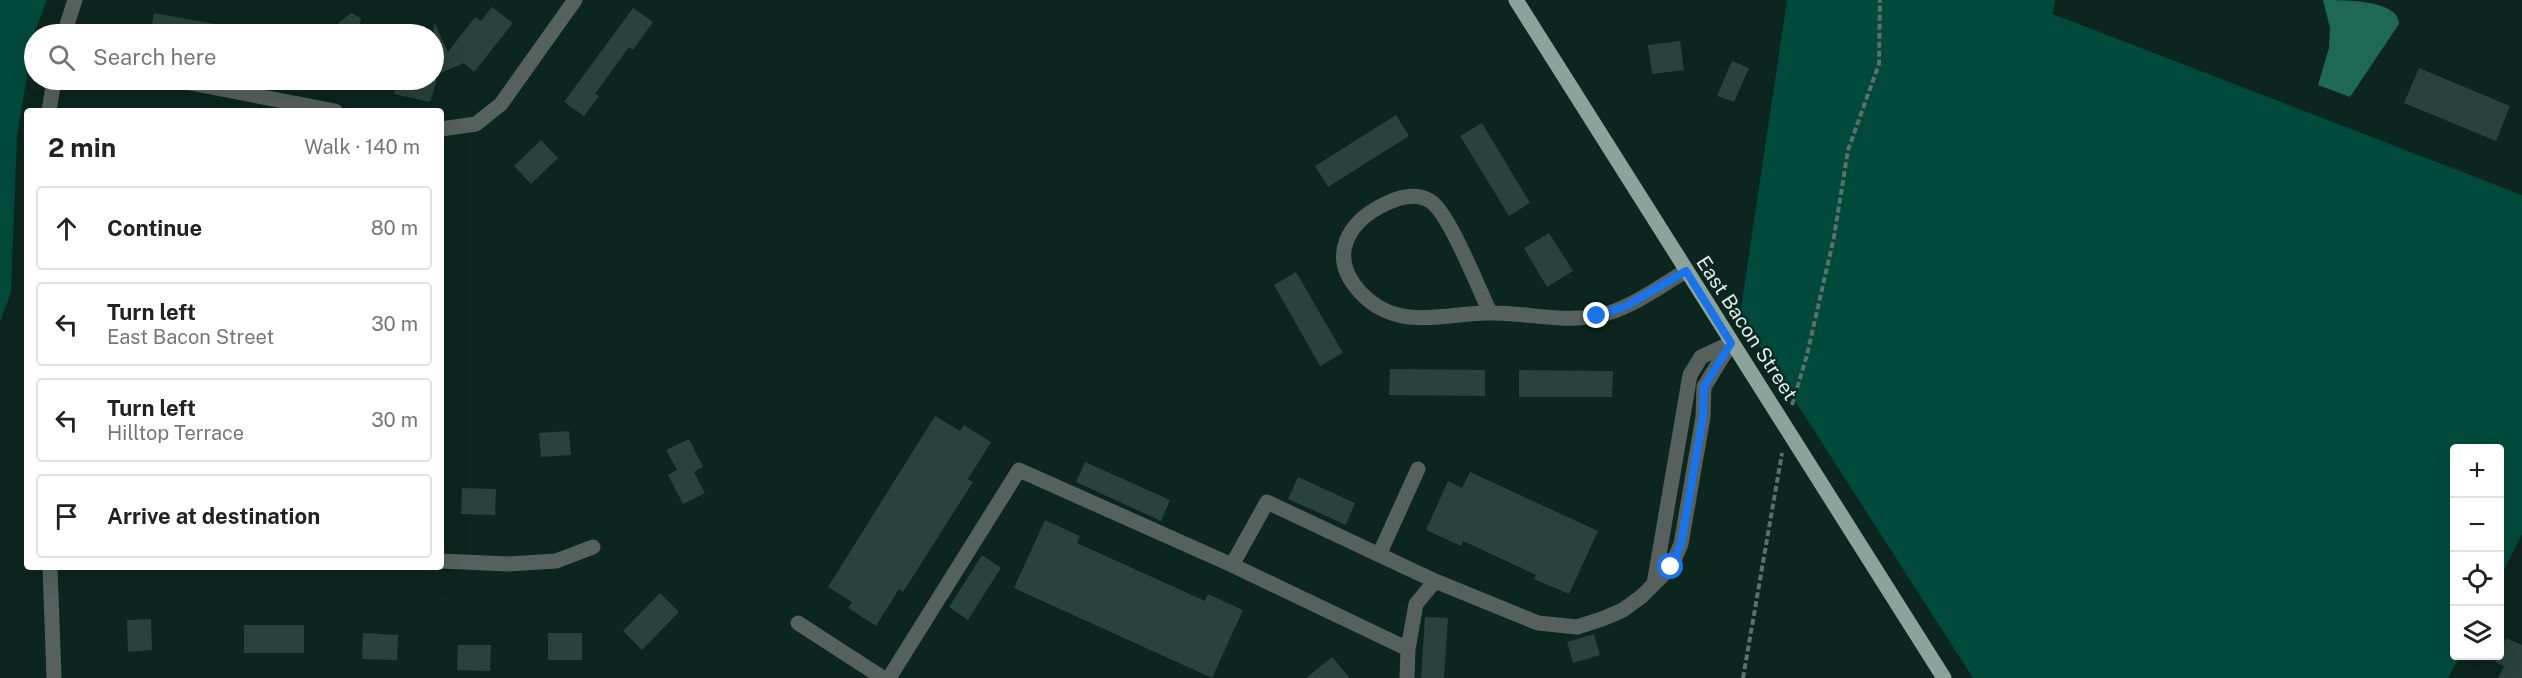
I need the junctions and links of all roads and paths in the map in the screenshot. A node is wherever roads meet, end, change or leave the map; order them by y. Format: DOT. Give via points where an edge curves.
graph roads {
  1 [pos="75,0"];
  2 [pos="575,0"];
  3 [pos="1516,0"];
  4 [pos="1880,0"];
  5 [pos="67,24"];
  6 [pos="52,90"];
  7 [pos="227,90"];
  8 [pos="49,108"];
  9 [pos="320,108"];
  10 [pos="444,129"];
  11 [pos="1686,271"];
  12 [pos="1490,312"];
  13 [pos="1731,343"];
  14 [pos="1786,428"];
  15 [pos="1418,469"];
  16 [pos="594,548"];
  17 [pos="1379,555"];
  18 [pos="444,561"];
  19 [pos="1233,565"];
  20 [pos="50,570"];
  21 [pos="1435,581"];
  22 [pos="798,623"];
  23 [pos="1408,649"];
  24 [pos="54,678"];
  25 [pos="883,678"];
  26 [pos="890,678"];
  27 [pos="1407,678"];
  28 [pos="1743,678"];
  29 [pos="1944,678"];
  1 -- 5 [label="street"];
  2 -- 10 [label="street" via="501,104 476,124"];
  3 -- 11 [label="main road, East Bacon Street"];
  4 -- 14 [label="path" via="1879,64 1848,150 1831,248"];
  6 -- 8 [label="street"];
  7 -- 9 [label="street"];
  11 -- 12 [label="street" via="1626,306 1597,316"];
  11 -- 13 [label="main road, East Bacon Street"];
  12 -- 12 [label="street" via="1399,315 1372,305 1350,281 1343,256 1352,227 1371,211 1405,195 1430,201 1447,221"];
  13 -- 14 [label="main road, East Bacon Street"];
  13 -- 21 [label="street" via="1704,387 1703,417 1681,544 1671,567 1623,610 1577,627 1538,624"];
  14 -- 28 [label="path"];
  14 -- 29 [label="main road, East Bacon Street"];
  15 -- 17 [label="street"];
  16 -- 18 [label="street" via="556,561"];
  17 -- 19 [label="street" via="1267,502"];
  17 -- 21 [label="street"];
  19 -- 23 [label="street"];
  19 -- 26 [label="street" via="1019,470"];
  20 -- 24 [label="street"];
  21 -- 23 [label="street" via="1416,604"];
  22 -- 25 [label="street"];
  23 -- 27 [label="street"];
}
